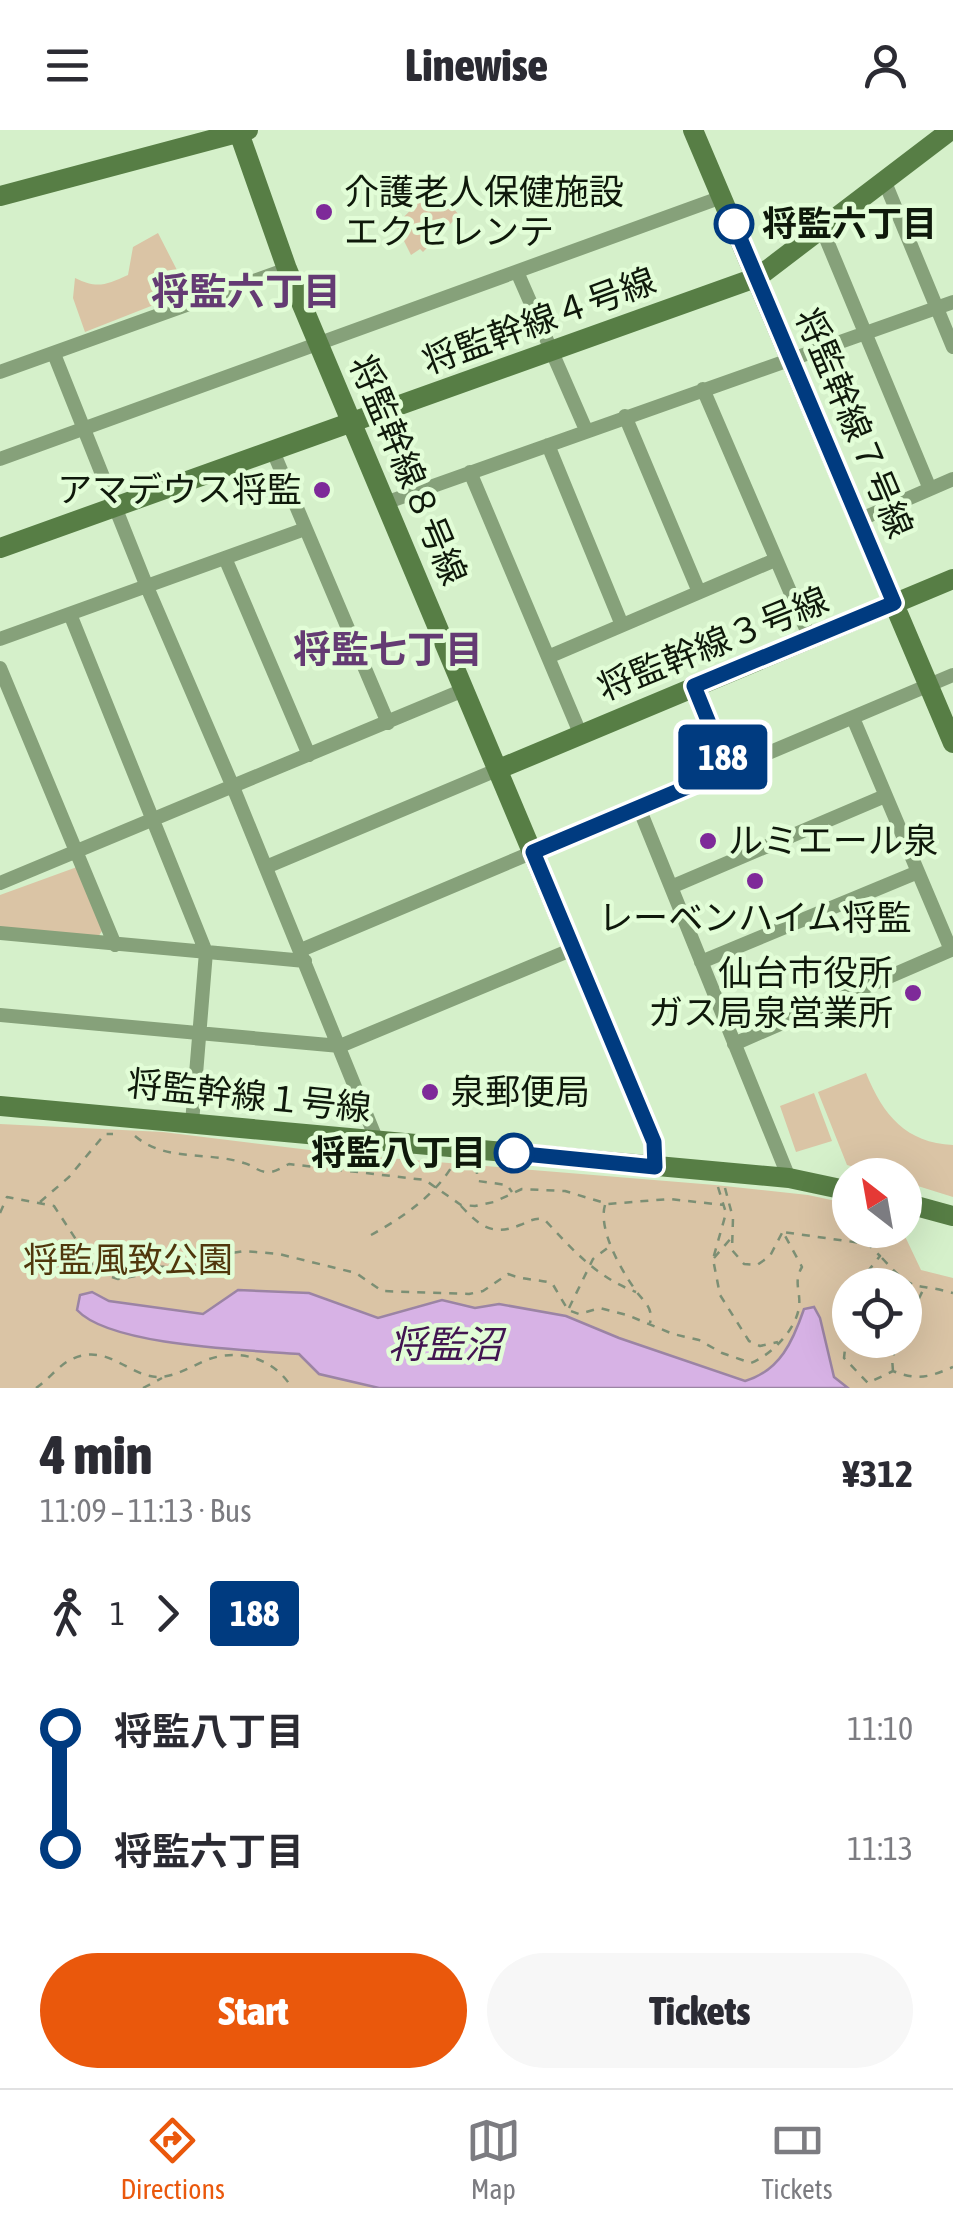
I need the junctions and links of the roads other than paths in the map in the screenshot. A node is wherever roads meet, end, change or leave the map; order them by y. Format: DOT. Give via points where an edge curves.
graph roads {
  1 [pos="692,130"];
  2 [pos="242,131"];
  3 [pos="951,132"];
  4 [pos="884,180"];
  5 [pos="0,196"];
  6 [pos="722,197"];
  7 [pos="822,229"];
  8 [pos="287,270"];
  9 [pos="518,274"];
  10 [pos="758,277"];
  11 [pos="953,302"];
  12 [pos="937,307"];
  13 [pos="865,331"];
  14 [pos="320,343"];
  15 [pos="953,347"];
  16 [pos="551,352"];
  17 [pos="54,354"];
  18 [pos="790,358"];
  19 [pos="0,372"];
  20 [pos="703,389"];
  21 [pos="625,416"];
  22 [pos="353,422"];
  23 [pos="86,430"];
  24 [pos="586,430"];
  25 [pos="548,444"];
  26 [pos="272,449"];
  27 [pos="0,459"];
  28 [pos="470,472"];
  29 [pos="953,480"];
  30 [pos="930,489"];
  31 [pos="385,503"];
  32 [pos="116,505"];
  33 [pos="859,520"];
  34 [pos="305,529"];
  35 [pos="0,548"];
  36 [pos="224,558"];
  37 [pos="775,560"];
  38 [pos="953,579"];
  39 [pos="147,588"];
  40 [pos="699,592"];
  41 [pos="894,603"];
  42 [pos="70,614"];
  43 [pos="622,625"];
  44 [pos="810,638"];
  45 [pos="0,640"];
  46 [pos="548,657"];
  47 [pos="0,668"];
  48 [pos="953,676"];
  49 [pos="929,684"];
  50 [pos="694,686"];
  51 [pos="466,690"];
  52 [pos="853,718"];
  53 [pos="388,723"];
  54 [pos="580,733"];
  55 [pos="953,742"];
  56 [pos="310,756"];
  57 [pos="499,769"];
  58 [pos="728,770"];
  59 [pos="233,787"];
  60 [pos="885,796"];
  61 [pos="638,808"];
  62 [pos="154,820"];
  63 [pos="533,852"];
  64 [pos="76,853"];
  65 [pos="266,867"];
  66 [pos="918,872"];
  67 [pos="0,883"];
  68 [pos="671,887"];
  69 [pos="0,933"];
  70 [pos="115,945"];
  71 [pos="573,950"];
  72 [pos="952,950"];
  73 [pos="206,952"];
  74 [pos="303,956"];
  75 [pos="701,962"];
  76 [pos="0,1015"];
  77 [pos="199,1033"];
  78 [pos="734,1044"];
  79 [pos="340,1046"];
  80 [pos="0,1106"];
  81 [pos="192,1123"];
  82 [pos="377,1141"];
  83 [pos="655,1167"];
  84 [pos="789,1178"];
  85 [pos="832,1187"];
  86 [pos="922,1208"];
  87 [pos="953,1216"];
  1 -- 6 [label="street, 将監幹線７号線"];
  2 -- 5 [label="street"];
  2 -- 8 [label="street, 将監幹線８号線"];
  3 -- 4 [label="street, 将監幹線４号線"];
  4 -- 7 [label="street, 将監幹線４号線"];
  4 -- 12 [label="street"];
  6 -- 9 [label="street"];
  6 -- 10 [label="street, 将監幹線７号線"];
  7 -- 10 [label="street, 将監幹線４号線"];
  7 -- 13 [label="street"];
  8 -- 14 [label="street, 将監幹線８号線"];
  8 -- 17 [label="street"];
  9 -- 14 [label="street"];
  9 -- 16 [label="street"];
  10 -- 16 [label="street, 将監幹線４号線"];
  10 -- 18 [label="street, 将監幹線７号線"];
  11 -- 12 [label="street"];
  12 -- 13 [label="street"];
  12 -- 15 [label="street"];
  13 -- 18 [label="street"];
  13 -- 30 [label="street"];
  14 -- 22 [label="street, 将監幹線８号線"];
  14 -- 23 [label="street"];
  16 -- 22 [label="street, 将監幹線４号線"];
  16 -- 24 [label="street"];
  17 -- 19 [label="street"];
  17 -- 23 [label="street"];
  18 -- 20 [label="street"];
  18 -- 33 [label="street, 将監幹線７号線"];
  20 -- 21 [label="street"];
  20 -- 37 [label="street"];
  21 -- 24 [label="street"];
  21 -- 40 [label="street"];
  22 -- 26 [label="street, 将監幹線４号線"];
  22 -- 31 [label="street, 将監幹線８号線"];
  23 -- 27 [label="street"];
  23 -- 32 [label="street"];
  24 -- 25 [label="street"];
  25 -- 28 [label="street"];
  25 -- 43 [label="street"];
  26 -- 32 [label="street, 将監幹線４号線"];
  26 -- 34 [label="street"];
  28 -- 31 [label="street"];
  28 -- 46 [label="street"];
  29 -- 30 [label="street"];
  30 -- 33 [label="street"];
  31 -- 51 [label="street, 将監幹線８号線"];
  32 -- 35 [label="street, 将監幹線４号線"];
  32 -- 39 [label="street"];
  33 -- 41 [label="street, 将監幹線７号線"];
  34 -- 36 [label="street"];
  34 -- 53 [label="street"];
  36 -- 39 [label="street"];
  36 -- 56 [label="street"];
  37 -- 40 [label="street"];
  37 -- 44 [label="street"];
  38 -- 41 [label="street, 将監幹線３号線"];
  39 -- 42 [label="street"];
  39 -- 59 [label="street"];
  40 -- 43 [label="street"];
  41 -- 44 [label="street, 将監幹線３号線"];
  41 -- 49 [label="street, 将監幹線７号線"];
  42 -- 45 [label="street"];
  42 -- 62 [label="street"];
  43 -- 46 [label="street"];
  44 -- 50 [label="street, 将監幹線３号線"];
  46 -- 54 [label="street"];
  47 -- 64 [label="street"];
  48 -- 49 [label="street"];
  49 -- 52 [label="street"];
  49 -- 55 [label="street, 将監幹線７号線"];
  50 -- 54 [label="street, 将監幹線３号線"];
  50 -- 58 [label="street"];
  51 -- 53 [label="street"];
  51 -- 57 [label="street, 将監幹線８号線"];
  52 -- 58 [label="street"];
  52 -- 60 [label="street"];
  53 -- 56 [label="street"];
  54 -- 57 [label="street, 将監幹線３号線"];
  56 -- 59 [label="street"];
  57 -- 63 [label="street, 将監幹線８号線"];
  57 -- 65 [label="street"];
  58 -- 61 [label="street"];
  59 -- 62 [label="street"];
  59 -- 65 [label="street"];
  60 -- 66 [label="street"];
  60 -- 68 [label="street"];
  61 -- 63 [label="street"];
  61 -- 68 [label="street"];
  62 -- 64 [label="street"];
  62 -- 73 [label="street"];
  63 -- 71 [label="street, 将監幹線８号線"];
  63 -- 74 [label="street"];
  64 -- 67 [label="street"];
  64 -- 70 [label="street"];
  65 -- 74 [label="street"];
  66 -- 72 [label="street"];
  66 -- 75 [label="street"];
  68 -- 75 [label="street"];
  69 -- 70 [label="street"];
  70 -- 73 [label="street"];
  71 -- 79 [label="street"];
  71 -- 83 [label="street, 将監幹線８号線" via="654,1142"];
  72 -- 78 [label="street"];
  73 -- 74 [label="street"];
  73 -- 77 [label="street"];
  74 -- 79 [label="street"];
  75 -- 78 [label="street"];
  76 -- 77 [label="street"];
  77 -- 79 [label="street"];
  77 -- 81 [label="street"];
  78 -- 84 [label="street"];
  79 -- 82 [label="street"];
  80 -- 81 [label="street, 将監幹線１号線"];
  81 -- 82 [label="street, 将監幹線１号線"];
  82 -- 83 [label="street, 将監幹線１号線"];
  83 -- 84 [label="street, 将監幹線１号線"];
  84 -- 85 [label="street, 将監幹線１号線"];
  86 -- 87 [label="street"];
}
